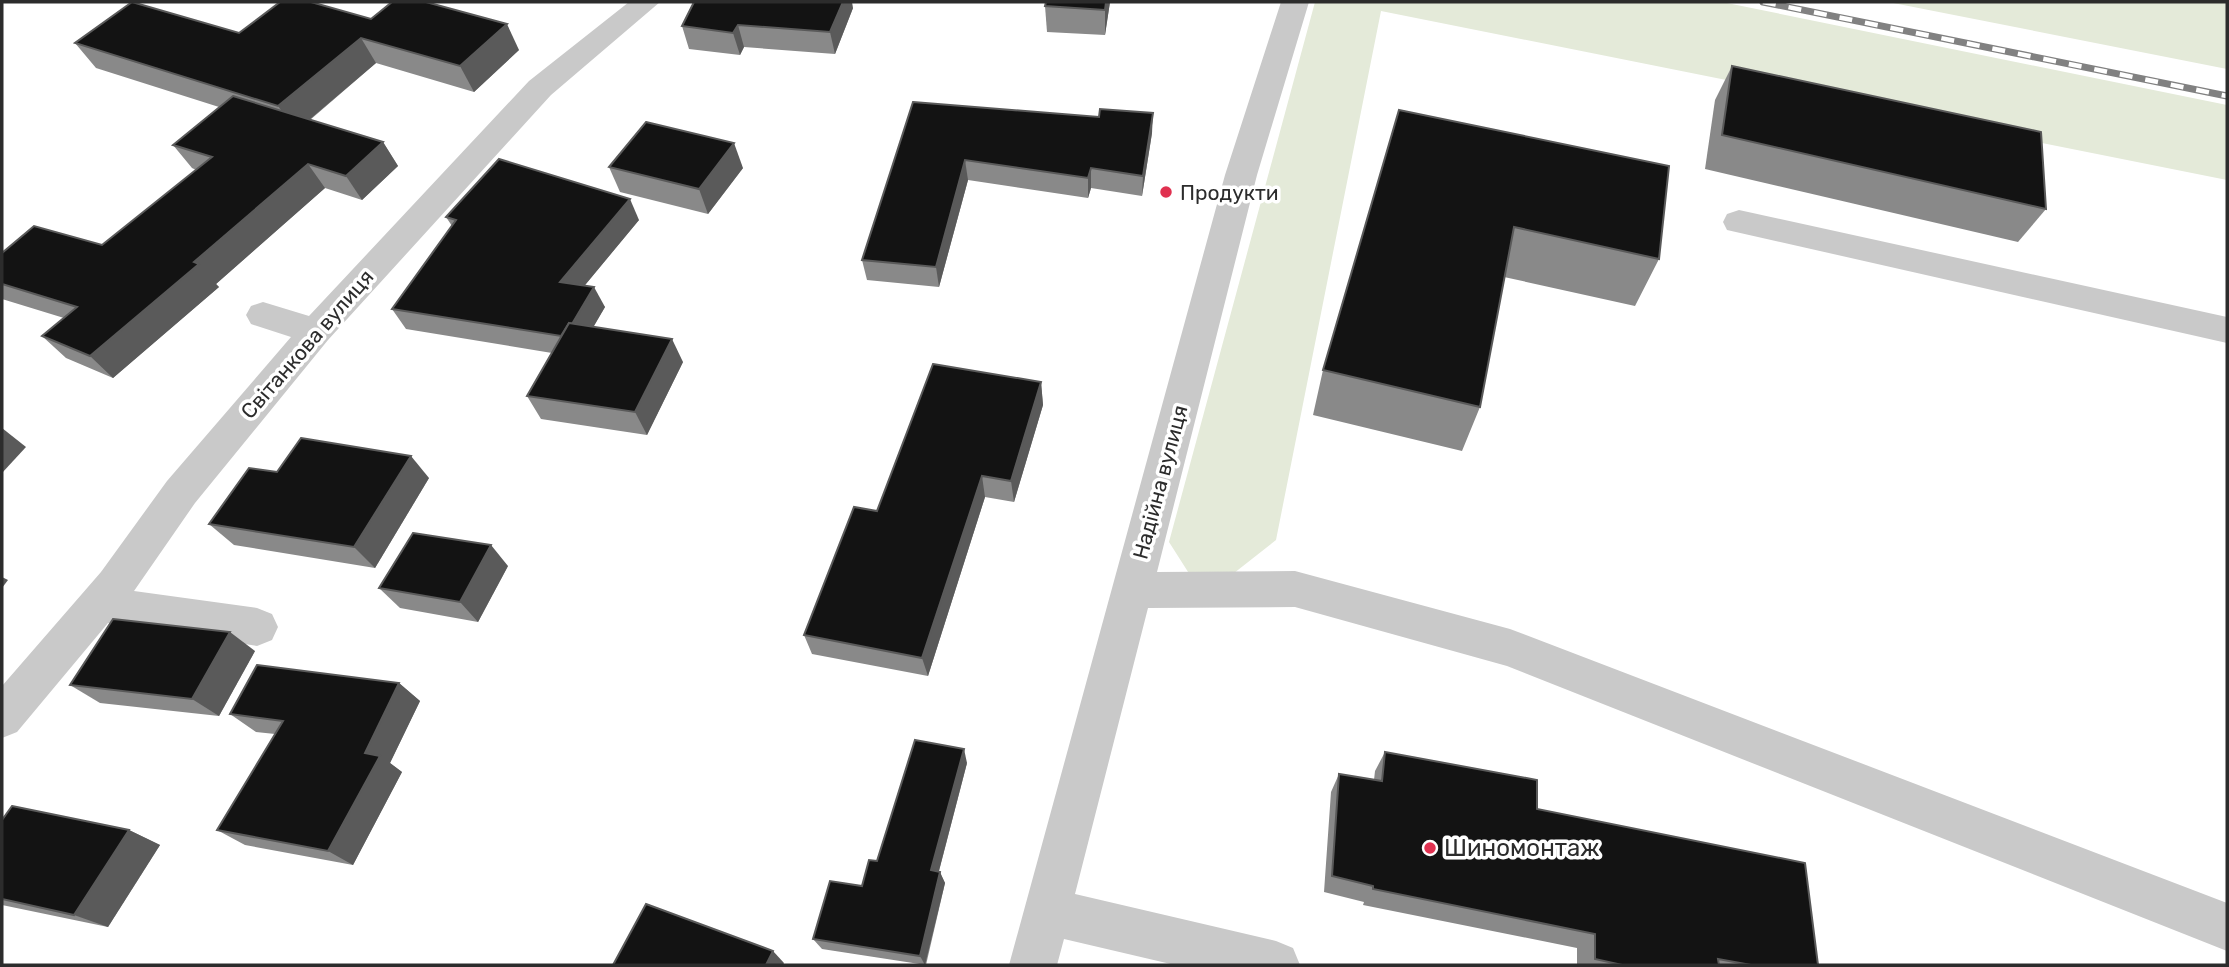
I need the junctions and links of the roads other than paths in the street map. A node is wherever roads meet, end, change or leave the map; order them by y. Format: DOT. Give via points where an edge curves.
graph roads {
  1 [pos="646,2"];
  2 [pos="1295,2"];
  3 [pos="1739,222"];
  4 [pos="263,315"];
  5 [pos="2227,330"];
  6 [pos="316,331"];
  7 [pos="1132,590"];
  8 [pos="99,604"];
  9 [pos="257,627"];
  10 [pos="2,718"];
  11 [pos="1047,911"];
  12 [pos="2227,927"];
  13 [pos="1033,965"];
  14 [pos="1276,965"];
  1 -- 6 [label="street, Світанкова вулиця" via="540,88"];
  2 -- 7 [label="street, Надійна вулиця" via="1241,175"];
  3 -- 5 [label="street"];
  4 -- 6 [label="street"];
  6 -- 8 [label="street, Світанкова вулиця" via="181,492"];
  7 -- 11 [label="street, Надійна вулиця"];
  7 -- 12 [label="street" via="1295,589 1510,648"];
  8 -- 9 [label="street"];
  8 -- 10 [label="street, Світанкова вулиця"];
  11 -- 13 [label="street, Надійна вулиця"];
  11 -- 14 [label="street"];
}
